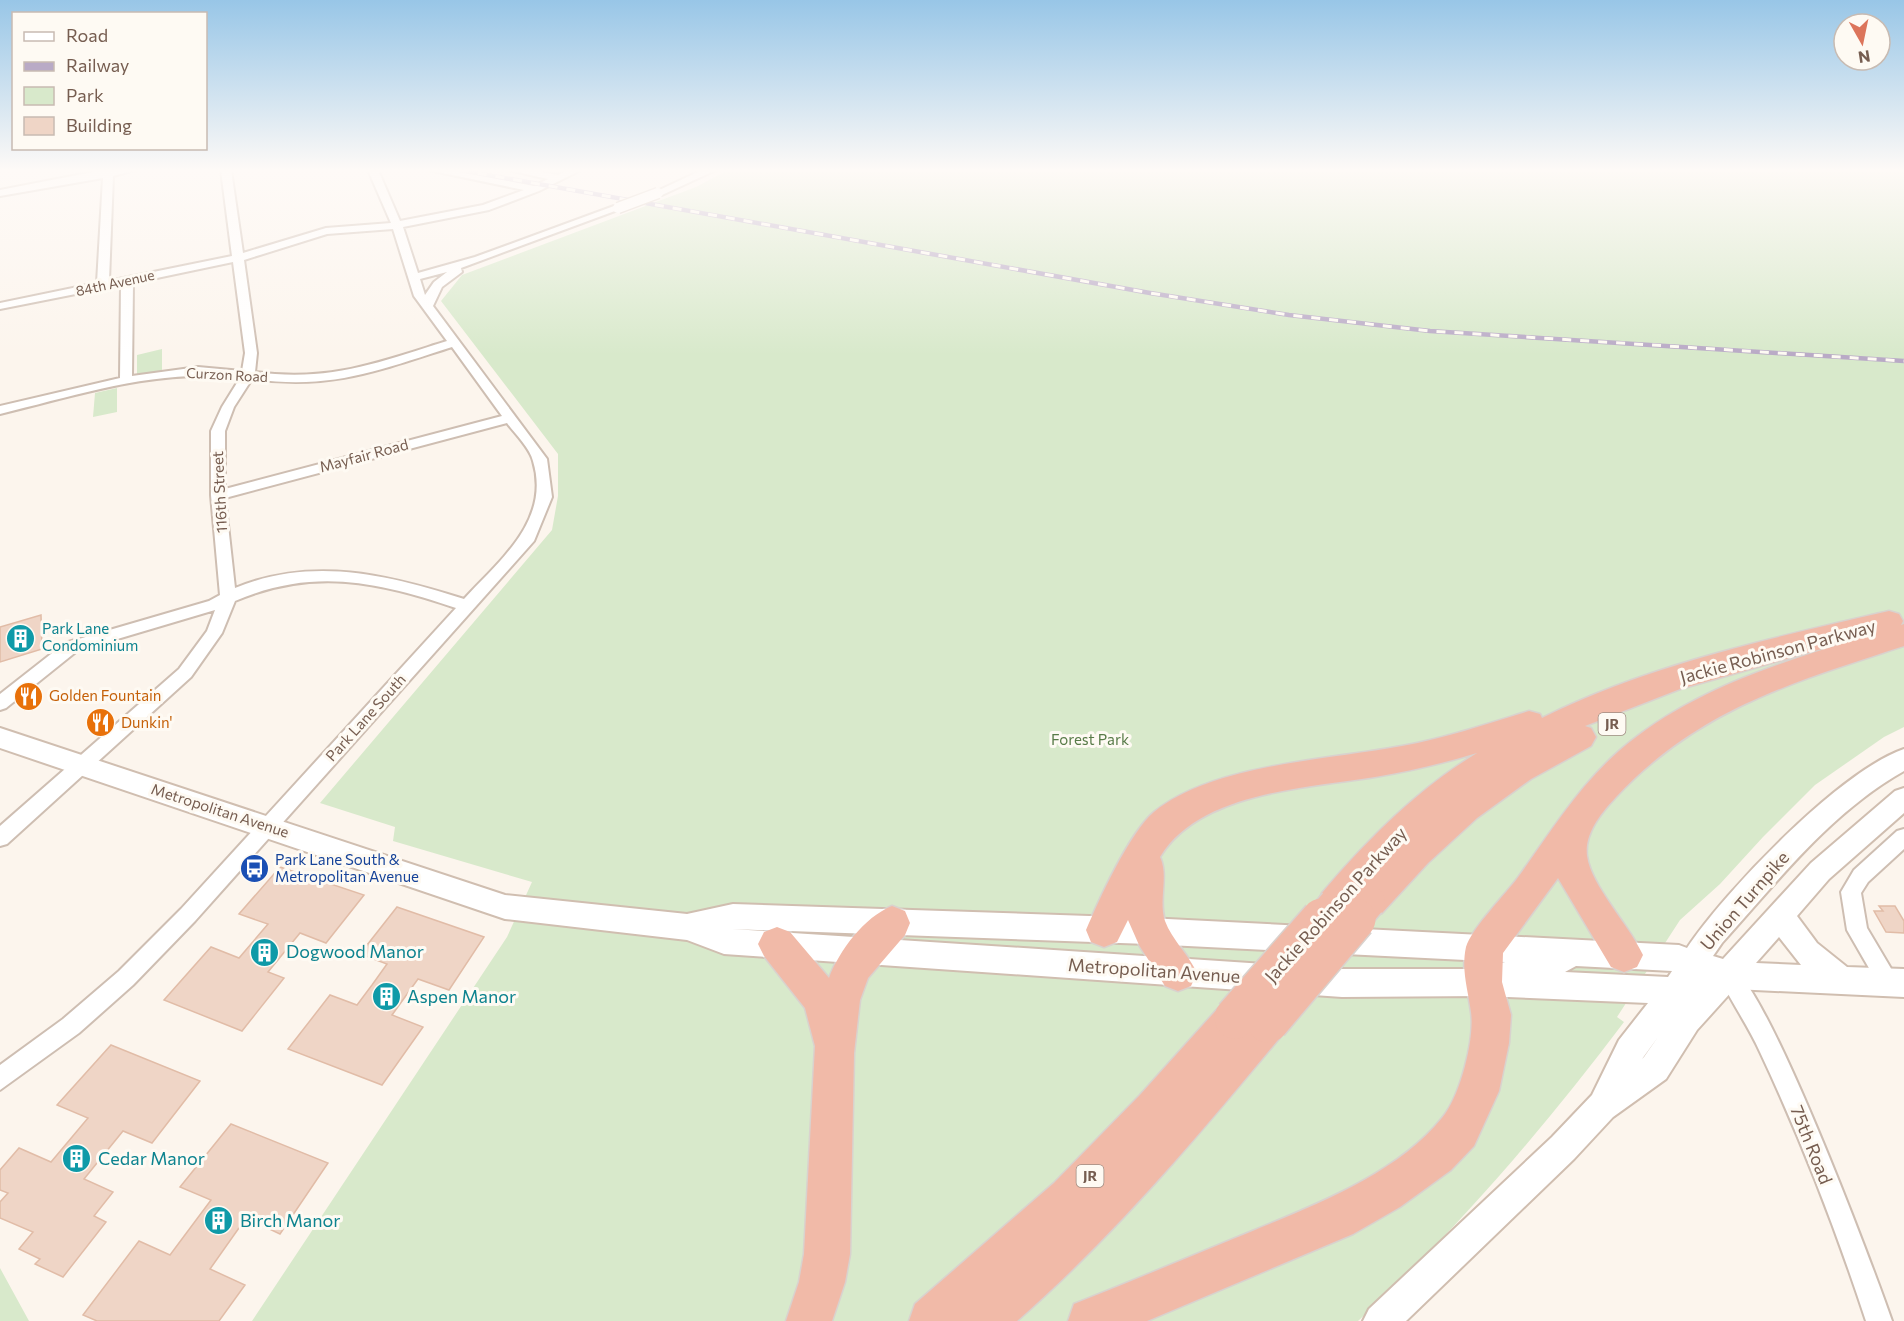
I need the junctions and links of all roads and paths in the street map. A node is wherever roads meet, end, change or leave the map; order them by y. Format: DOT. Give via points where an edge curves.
graph roads {
  1 [pos="105,232"];
  2 [pos="234,232"];
  3 [pos="323,232"];
  4 [pos="399,232"];
  5 [pos="554,232"];
  6 [pos="238,258"];
  7 [pos="479,259"];
  8 [pos="413,278"];
  9 [pos="127,280"];
  10 [pos="103,285"];
  11 [pos="0,306"];
  12 [pos="427,306"];
  13 [pos="453,343"];
  14 [pos="248,375"];
  15 [pos="126,382"];
  16 [pos="0,410"];
  17 [pos="509,418"];
  18 [pos="218,495"];
  19 [pos="228,596"];
  20 [pos="467,606"];
  21 [pos="1904,618"];
  22 [pos="1904,635"];
  23 [pos="0,703"];
  24 [pos="1605,706"];
  25 [pos="0,738"];
  26 [pos="1904,759"];
  27 [pos="81,765"];
  28 [pos="1904,798"];
  29 [pos="1575,826"];
  30 [pos="267,827"];
  31 [pos="1904,837"];
  32 [pos="0,838"];
  33 [pos="1148,849"];
  34 [pos="1352,903"];
  35 [pos="1780,916"];
  36 [pos="687,927"];
  37 [pos="1104,930"];
  38 [pos="1148,931"];
  39 [pos="881,937"];
  40 [pos="777,945"];
  41 [pos="1624,955"];
  42 [pos="1693,962"];
  43 [pos="1484,965"];
  44 [pos="1178,973"];
  45 [pos="1729,975"];
  46 [pos="1841,980"];
  47 [pos="1896,983"];
  48 [pos="1675,991"];
  49 [pos="1251,1020"];
  50 [pos="834,1053"];
  51 [pos="0,1079"];
  52 [pos="1602,1106"];
  53 [pos="809,1321"];
  54 [pos="932,1321"];
  55 [pos="982,1321"];
  56 [pos="1091,1321"];
  57 [pos="1381,1321"];
  58 [pos="1879,1321"];
  1 -- 10 [label="street"];
  2 -- 6 [label="street, 116th Street"];
  3 -- 6 [label="street, 84th Avenue"];
  4 -- 8 [label="street, Park Lane South"];
  5 -- 7 [label="street, bridge"];
  6 -- 9 [label="street, 84th Avenue"];
  6 -- 14 [label="street, 116th Street" via="251,353"];
  7 -- 8 [label="street"];
  7 -- 12 [label="street" via="444,278 432,291"];
  8 -- 12 [label="street, Park Lane South"];
  9 -- 10 [label="street, 84th Avenue"];
  9 -- 15 [label="street"];
  10 -- 11 [label="street, 84th Avenue"];
  12 -- 13 [label="street, Park Lane South"];
  13 -- 14 [label="street, Curzon Road" via="319,379"];
  13 -- 17 [label="street, Park Lane South"];
  14 -- 15 [label="street, Curzon Road" via="186,372"];
  14 -- 18 [label="street, 116th Street" via="218,431"];
  15 -- 16 [label="street, Curzon Road"];
  17 -- 18 [label="street, Mayfair Road"];
  17 -- 20 [label="street, Park Lane South" via="540,459 545,497 529,538"];
  18 -- 19 [label="street, 116th Street"];
  19 -- 20 [label="street" via="302,577 351,575"];
  19 -- 23 [label="street" via="214,604 71,647"];
  19 -- 27 [label="street, 116th Street" via="214,633 185,673"];
  20 -- 30 [label="street, Park Lane South"];
  21 -- 24 [label="highway, Jackie Robinson Parkway / JR" via="1741,658"];
  22 -- 29 [label="highway" via="1762,682 1688,716 1617,772"];
  22 -- 34 [label="highway, Jackie Robinson Parkway / JR" via="1832,651 1701,691 1546,753 1461,809"];
  24 -- 33 [label="highway" via="1566,710 1484,738 1404,759 1225,793 1173,817 1158,831"];
  24 -- 34 [label="highway, Jackie Robinson Parkway / JR" via="1526,740 1464,778 1385,846"];
  25 -- 27 [label="main road, Metropolitan Avenue"];
  26 -- 42 [label="main road, Union Turnpike" via="1870,778 1793,845 1712,934"];
  27 -- 30 [label="main road, Metropolitan Avenue"];
  27 -- 32 [label="street, 116th Street"];
  28 -- 35 [label="main road, Union Turnpike" via="1820,871"];
  29 -- 41 [label="highway" via="1569,854 1575,876"];
  29 -- 43 [label="highway" via="1506,924"];
  30 -- 36 [label="main road, Metropolitan Avenue" via="505,907"];
  30 -- 51 [label="street, Park Lane South" via="126,978"];
  31 -- 47 [label="street" via="1861,876 1851,892 1857,930"];
  33 -- 37 [label="highway"];
  33 -- 38 [label="highway" via="1142,901"];
  34 -- 49 [label="highway, Jackie Robinson Parkway / JR, bridge"];
  35 -- 45 [label="main road, Union Turnpike"];
  35 -- 46 [label="main road" via="1807,952"];
  36 -- 39 [label="main road, Metropolitan Avenue" via="733,916"];
  36 -- 40 [label="main road, Metropolitan Avenue" via="724,941"];
  37 -- 38 [label="main road, Metropolitan Avenue"];
  37 -- 39 [label="main road, Metropolitan Avenue"];
  38 -- 43 [label="main road, Metropolitan Avenue"];
  38 -- 44 [label="highway"];
  39 -- 40 [label="main road, Metropolitan Avenue"];
  39 -- 44 [label="main road, Metropolitan Avenue"];
  39 -- 50 [label="highway" via="852,968 841,1000"];
  40 -- 50 [label="highway" via="823,1000"];
  41 -- 42 [label="main road, Metropolitan Avenue" via="1679,957"];
  41 -- 43 [label="main road, Metropolitan Avenue" via="1588,953"];
  42 -- 45 [label="main road, Metropolitan Avenue"];
  42 -- 48 [label="main road, Union Turnpike"];
  43 -- 44 [label="main road, Metropolitan Avenue" via="1342,983"];
  43 -- 48 [label="main road, Metropolitan Avenue"];
  43 -- 56 [label="highway" via="1491,1015 1479,1091 1459,1131 1436,1155 1385,1192 1337,1218"];
  45 -- 46 [label="main road, Metropolitan Avenue"];
  45 -- 48 [label="main road, Metropolitan Avenue"];
  45 -- 52 [label="main road, Union Turnpike" via="1687,1020 1655,1068"];
  45 -- 58 [label="street, 75th Road" via="1752,1009 1776,1059"];
  46 -- 47 [label="main road, Metropolitan Avenue"];
  48 -- 52 [label="main road, Union Turnpike" via="1630,1050"];
  49 -- 54 [label="highway, Jackie Robinson Parkway / JR" via="1069,1198"];
  49 -- 55 [label="highway, Jackie Robinson Parkway / JR" via="1142,1167 1059,1252"];
  50 -- 53 [label="highway" via="830,1230 822,1282"];
  52 -- 57 [label="main road, Union Turnpike"];
}
